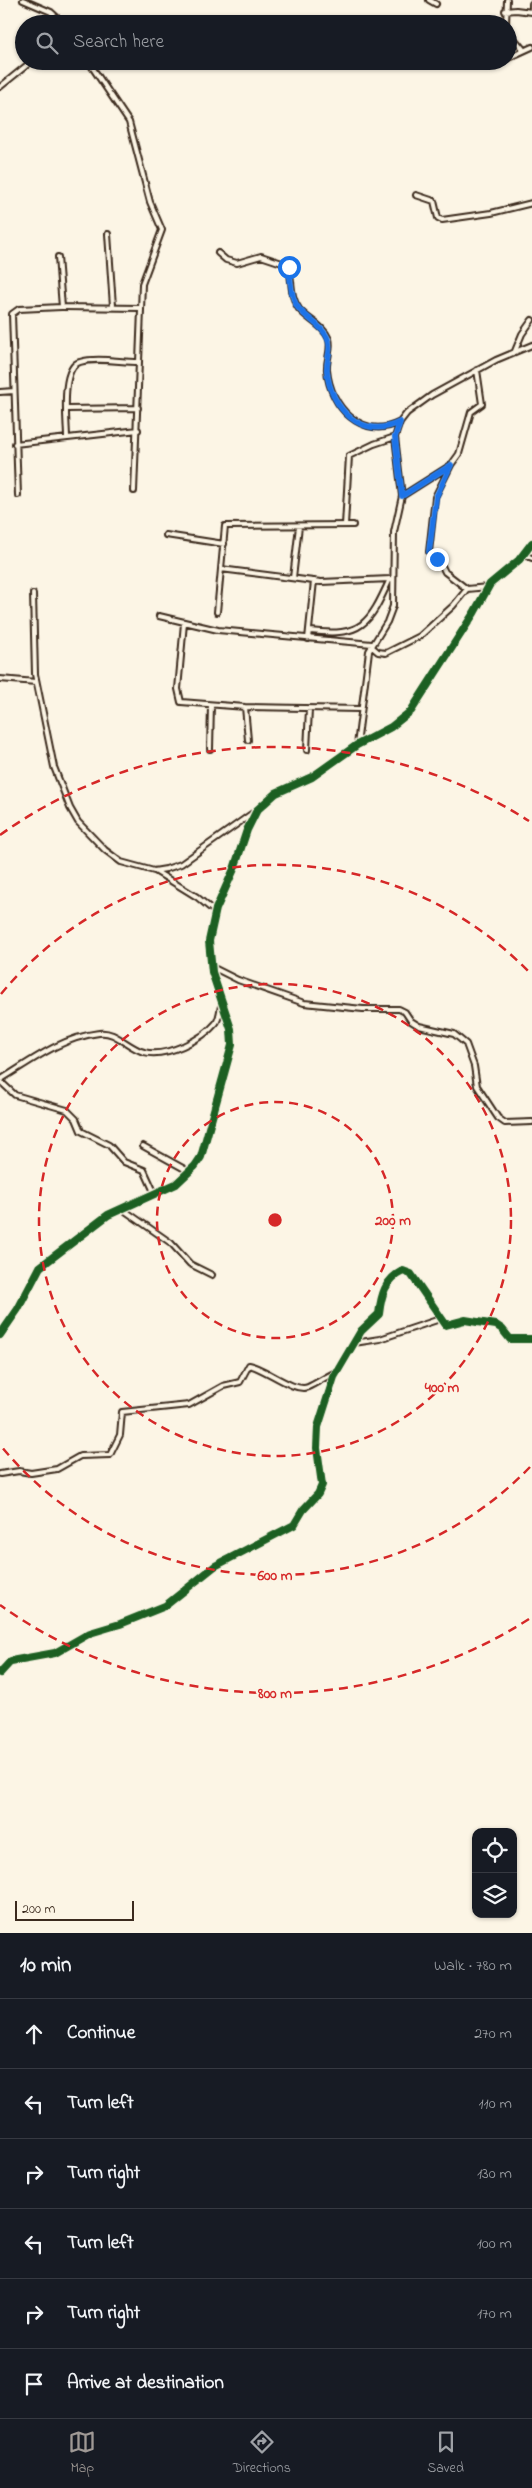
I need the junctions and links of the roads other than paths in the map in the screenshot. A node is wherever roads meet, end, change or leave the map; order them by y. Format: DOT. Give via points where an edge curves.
graph roads {
  1 [pos="23,0"];
  2 [pos="429,0"];
  3 [pos="507,0"];
  4 [pos="436,4"];
  5 [pos="532,4"];
  6 [pos="505,11"];
  7 [pos="532,11"];
  8 [pos="54,15"];
  9 [pos="505,15"];
  10 [pos="517,42"];
  11 [pos="532,47"];
  12 [pos="523,49"];
  13 [pos="517,53"];
  14 [pos="21,70"];
  15 [pos="94,70"];
  16 [pos="0,87"];
  17 [pos="416,195"];
  18 [pos="532,203"];
  19 [pos="108,234"];
  20 [pos="218,253"];
  21 [pos="58,257"];
  22 [pos="113,306"];
  23 [pos="61,307"];
  24 [pos="140,308"];
  25 [pos="532,320"];
  26 [pos="532,345"];
  27 [pos="515,352"];
  28 [pos="138,362"];
  29 [pos="477,370"];
  30 [pos="14,391"];
  31 [pos="0,392"];
  32 [pos="138,408"];
  33 [pos="67,410"];
  34 [pos="400,422"];
  35 [pos="138,430"];
  36 [pos="395,437"];
  37 [pos="67,438"];
  38 [pos="15,444"];
  39 [pos="451,465"];
  40 [pos="134,491"];
  41 [pos="18,495"];
  42 [pos="402,496"];
  43 [pos="345,525"];
  44 [pos="352,525"];
  45 [pos="299,526"];
  46 [pos="166,535"];
  47 [pos="532,543"];
  48 [pos="224,544"];
  49 [pos="524,555"];
  50 [pos="532,558"];
  51 [pos="221,569"];
  52 [pos="293,578"];
  53 [pos="314,581"];
  54 [pos="488,586"];
  55 [pos="467,590"];
  56 [pos="33,594"];
  57 [pos="216,612"];
  58 [pos="159,616"];
  59 [pos="184,623"];
  60 [pos="310,631"];
  61 [pos="308,639"];
  62 [pos="372,645"];
  63 [pos="0,679"];
  64 [pos="36,682"];
  65 [pos="211,705"];
  66 [pos="245,707"];
  67 [pos="308,709"];
  68 [pos="360,709"];
  69 [pos="248,740"];
  70 [pos="357,745"];
  71 [pos="210,749"];
  72 [pos="307,750"];
  73 [pos="257,810"];
  74 [pos="154,870"];
  75 [pos="215,912"];
  76 [pos="212,967"];
  77 [pos="222,1001"];
  78 [pos="0,1081"];
  79 [pos="532,1122"];
  80 [pos="143,1146"];
  81 [pos="190,1172"];
  82 [pos="155,1194"];
  83 [pos="121,1208"];
  84 [pos="212,1275"];
  85 [pos="440,1319"];
  86 [pos="0,1335"];
  87 [pos="532,1339"];
  88 [pos="354,1343"];
  89 [pos="336,1372"];
  90 [pos="0,1474"];
  91 [pos="0,1673"];
  1 -- 8 [label="street"];
  2 -- 4 [label="street"];
  3 -- 6 [label="street"];
  5 -- 7 [label="street"];
  6 -- 7 [label="street"];
  6 -- 9 [label="street"];
  10 -- 12 [label="street"];
  11 -- 12 [label="street"];
  12 -- 13 [label="street"];
  14 -- 16 [label="street"];
  15 -- 24 [label="street" via="129,122 150,202 162,230 144,276"];
  17 -- 18 [label="street" via="434,201 438,218 442,220"];
  19 -- 22 [label="street"];
  20 -- 34 [label="street" via="237,263 261,256 288,265 297,306 328,339 328,379 343,410 355,421 374,428 389,428"];
  21 -- 23 [label="street"];
  22 -- 23 [label="street"];
  22 -- 24 [label="street"];
  23 -- 30 [label="street" via="19,309 12,314"];
  24 -- 28 [label="street"];
  25 -- 27 [label="street"];
  26 -- 27 [label="street"];
  27 -- 29 [label="street"];
  28 -- 32 [label="street"];
  28 -- 33 [label="street" via="93,361 73,365 67,375"];
  29 -- 34 [label="street" via="420,403"];
  29 -- 39 [label="street" via="482,404 471,412 459,454"];
  30 -- 31 [label="street"];
  30 -- 38 [label="street"];
  32 -- 33 [label="street"];
  32 -- 35 [label="street"];
  33 -- 37 [label="street"];
  34 -- 36 [label="street"];
  35 -- 37 [label="street"];
  35 -- 40 [label="street"];
  36 -- 42 [label="street"];
  36 -- 43 [label="street" via="349,456"];
  37 -- 38 [label="street"];
  38 -- 41 [label="street"];
  39 -- 42 [label="street"];
  39 -- 55 [label="street" via="436,497 428,547 440,560 445,572"];
  42 -- 62 [label="street" via="394,532 393,606"];
  43 -- 44 [label="street"];
  43 -- 45 [label="street"];
  45 -- 48 [label="street" via="227,525"];
  45 -- 52 [label="street"];
  46 -- 48 [label="street"];
  47 -- 49 [label="street"];
  48 -- 51 [label="street"];
  49 -- 50 [label="street"];
  49 -- 54 [label="street"];
  51 -- 52 [label="street"];
  51 -- 57 [label="street"];
  52 -- 53 [label="street"];
  53 -- 60 [label="street"];
  53 -- 60 [label="street" via="390,579 366,623 343,633"];
  54 -- 55 [label="street"];
  54 -- 70 [label="street" via="411,711 391,727"];
  55 -- 62 [label="street" via="420,636 386,653 378,652"];
  56 -- 64 [label="street"];
  58 -- 59 [label="street"];
  59 -- 61 [label="street" via="218,630"];
  59 -- 65 [label="street" via="179,698 189,704"];
  60 -- 61 [label="street"];
  61 -- 62 [label="street"];
  62 -- 68 [label="street" via="367,658"];
  63 -- 64 [label="street"];
  64 -- 74 [label="street" via="54,767 78,822 114,858"];
  65 -- 66 [label="street"];
  65 -- 71 [label="street"];
  66 -- 67 [label="street"];
  66 -- 69 [label="street"];
  67 -- 68 [label="street"];
  67 -- 72 [label="street"];
  68 -- 70 [label="street"];
  70 -- 73 [label="street" via="312,777 276,793"];
  73 -- 74 [label="street" via="181,864"];
  73 -- 75 [label="street"];
  74 -- 75 [label="street"];
  75 -- 76 [label="street" via="209,941"];
  76 -- 77 [label="street"];
  76 -- 79 [label="street" via="238,980 304,1003 399,1009 419,1026 454,1034 466,1044 478,1086 498,1118 505,1123"];
  77 -- 78 [label="street" via="218,1019 212,1027 195,1039 164,1052 145,1052 113,1035 99,1032 53,1046"];
  77 -- 81 [label="street" via="231,1029 231,1053 202,1153"];
  78 -- 82 [label="street" via="15,1095 71,1112 81,1131 109,1145 124,1162 144,1170"];
  80 -- 81 [label="street"];
  81 -- 82 [label="street" via="176,1184"];
  82 -- 83 [label="street"];
  83 -- 84 [label="street" via="171,1243 190,1264"];
  83 -- 86 [label="street" via="96,1223 40,1267"];
  85 -- 87 [label="street" via="446,1325 465,1320 496,1325 510,1339"];
  85 -- 88 [label="street" via="380,1339"];
  85 -- 88 [label="street" via="411,1274 404,1271 389,1281 380,1298 379,1314 365,1326"];
  88 -- 89 [label="street"];
  89 -- 90 [label="street" via="302,1388 249,1365 240,1382 224,1386 194,1403 122,1412 118,1442 110,1455 83,1455 57,1469"];
  89 -- 91 [label="street" via="318,1427 322,1485 294,1525 210,1569 165,1606 90,1633 55,1653 11,1661"];
}
